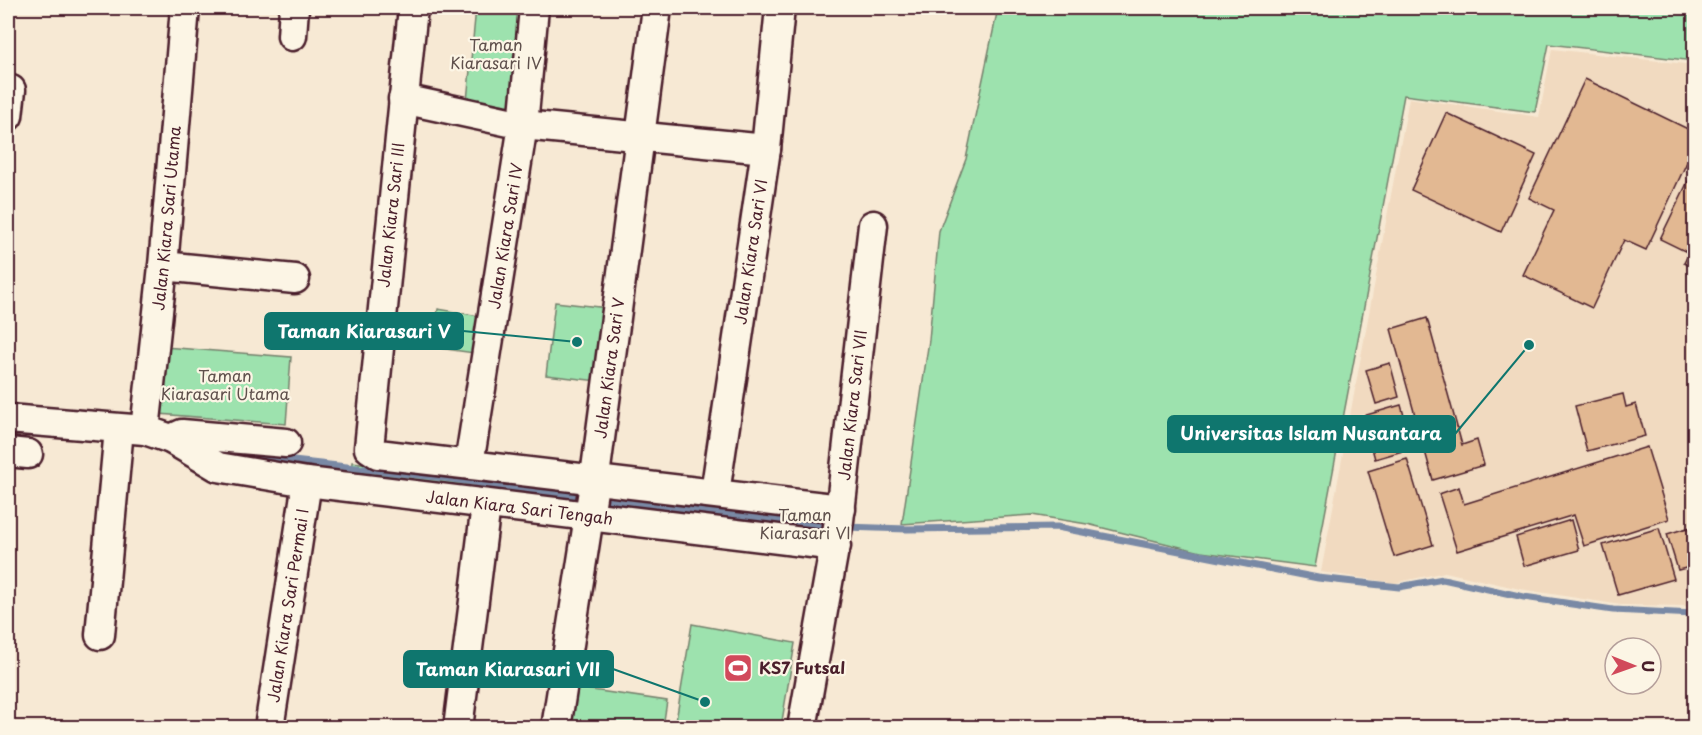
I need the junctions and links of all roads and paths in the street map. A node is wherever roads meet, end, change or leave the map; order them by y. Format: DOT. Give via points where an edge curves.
graph roads {
  1 [pos="185,8"];
  2 [pos="294,8"];
  3 [pos="413,8"];
  4 [pos="534,8"];
  5 [pos="657,8"];
  6 [pos="780,8"];
  7 [pos="292,36"];
  8 [pos="403,99"];
  9 [pos="523,125"];
  10 [pos="639,136"];
  11 [pos="766,148"];
  12 [pos="873,225"];
  13 [pos="164,266"];
  14 [pos="295,279"];
  15 [pos="8,419"];
  16 [pos="165,441"];
  17 [pos="286,443"];
  18 [pos="378,454"];
  19 [pos="469,464"];
  20 [pos="306,482"];
  21 [pos="715,493"];
  22 [pos="591,498"];
  23 [pos="486,505"];
  24 [pos="838,527"];
  25 [pos="100,635"];
  26 [pos="269,728"];
  27 [pos="458,728"];
  28 [pos="556,728"];
  29 [pos="802,728"];
  1 -- 13 [label="street, Jalan Kiara Sari Utama"];
  2 -- 7 [label="street"];
  3 -- 8 [label="street, Jalan Kiara Sari III"];
  4 -- 9 [label="street, Jalan Kiara Sari IV"];
  5 -- 10 [label="street, Jalan Kiara Sari V"];
  6 -- 11 [label="street, Jalan Kiara Sari VI"];
  8 -- 9 [label="street"];
  8 -- 18 [label="street, Jalan Kiara Sari III" via="368,442 369,448"];
  9 -- 10 [label="street"];
  9 -- 19 [label="street, Jalan Kiara Sari IV"];
  10 -- 11 [label="street"];
  10 -- 22 [label="street, Jalan Kiara Sari V"];
  11 -- 21 [label="street, Jalan Kiara Sari VI"];
  12 -- 24 [label="street, Jalan Kiara Sari VII"];
  13 -- 14 [label="street"];
  13 -- 16 [label="street, Jalan Kiara Sari Utama"];
  15 -- 16 [label="street"];
  16 -- 17 [label="street" via="182,434"];
  16 -- 20 [label="street, Jalan Kiara Sari Tengah" via="218,467"];
  16 -- 25 [label="street, Jalan Kiara Sari Utama"];
  18 -- 19 [label="street, Jalan Kiara Sari Tengah"];
  19 -- 22 [label="street, Jalan Kiara Sari Tengah"];
  20 -- 23 [label="street, Jalan Kiara Sari Tengah"];
  20 -- 26 [label="street, Jalan Kiara Sari Permai I"];
  21 -- 22 [label="street, Jalan Kiara Sari Tengah"];
  21 -- 24 [label="street, Jalan Kiara Sari Tengah"];
  22 -- 23 [label="street, Jalan Kiara Sari Tengah"];
  22 -- 24 [label="street, Jalan Kiara Sari Tengah"];
  22 -- 28 [label="street, Jalan Kiara Sari V"];
  23 -- 27 [label="street"];
  24 -- 29 [label="street, Jalan Kiara Sari VII"];
}
